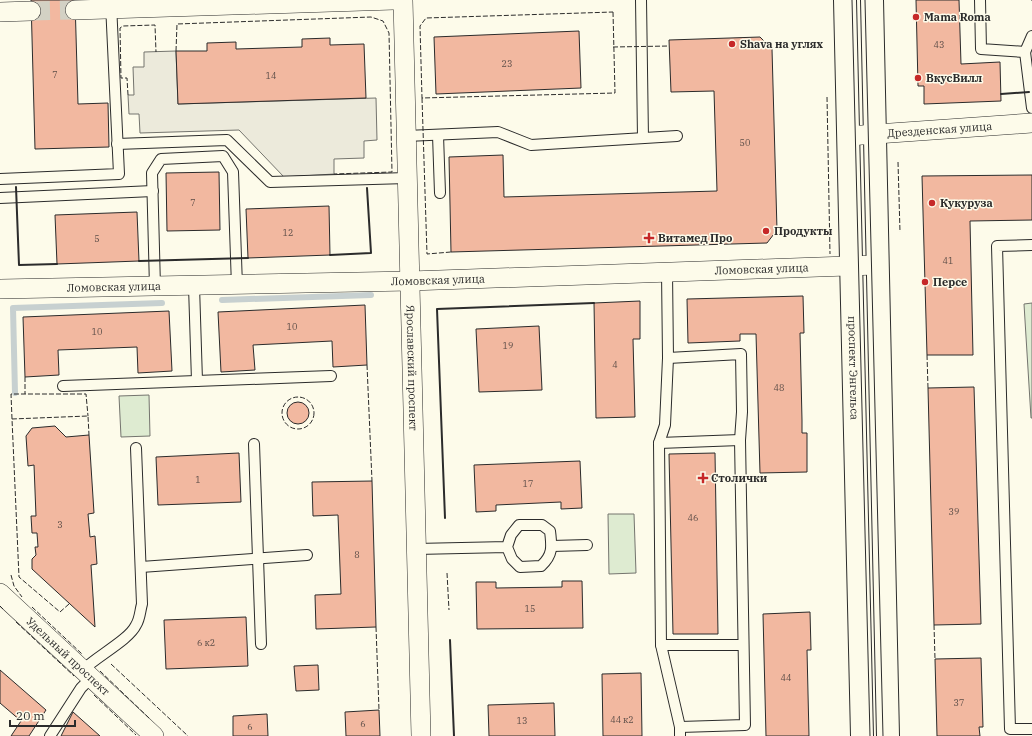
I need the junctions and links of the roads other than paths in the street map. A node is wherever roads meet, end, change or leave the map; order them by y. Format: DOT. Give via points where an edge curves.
graph roads {
  1 [pos="394,0"];
  2 [pos="403,0"];
  3 [pos="641,0"];
  4 [pos="845,0"];
  5 [pos="872,0"];
  6 [pos="980,0"];
  7 [pos="111,4"];
  8 [pos="75,10"];
  9 [pos="31,11"];
  10 [pos="0,12"];
  11 [pos="1032,36"];
  12 [pos="1025,52"];
  13 [pos="1032,108"];
  14 [pos="1032,123"];
  15 [pos="874,134"];
  16 [pos="438,135"];
  17 [pos="406,136"];
  18 [pos="677,136"];
  19 [pos="848,136"];
  20 [pos="643,138"];
  21 [pos="117,144"];
  22 [pos="408,178"];
  23 [pos="0,179"];
  24 [pos="153,192"];
  25 [pos="440,193"];
  26 [pos="0,198"];
  27 [pos="1032,245"];
  28 [pos="876,264"];
  29 [pos="850,265"];
  30 [pos="667,272"];
  31 [pos="410,281"];
  32 [pos="194,286"];
  33 [pos="237,286"];
  34 [pos="155,287"];
  35 [pos="0,289"];
  36 [pos="668,358"];
  37 [pos="331,376"];
  38 [pos="197,381"];
  39 [pos="63,386"];
  40 [pos="740,440"];
  41 [pos="659,443"];
  42 [pos="254,444"];
  43 [pos="136,448"];
  44 [pos="587,545"];
  45 [pos="552,546"];
  46 [pos="507,547"];
  47 [pos="416,549"];
  48 [pos="307,555"];
  49 [pos="258,559"];
  50 [pos="142,567"];
  51 [pos="0,593"];
  52 [pos="261,644"];
  53 [pos="661,645"];
  54 [pos="742,645"];
  55 [pos="87,674"];
  56 [pos="1032,729"];
  57 [pos="680,732"];
  58 [pos="50,736"];
  59 [pos="154,736"];
  60 [pos="421,736"];
  61 [pos="862,736"];
  62 [pos="888,736"];
  1 -- 7 [label="street"];
  2 -- 17 [label="street, Ярославский проспект"];
  3 -- 20 [label="lane"];
  4 -- 19 [label="main road, проспект Энгельса"];
  5 -- 15 [label="main road"];
  6 -- 12 [label="lane" via="981,48"];
  7 -- 8 [label="street"];
  7 -- 21 [label="lane"];
  9 -- 10 [label="street"];
  11 -- 12 [label="lane"];
  12 -- 13 [label="lane"];
  14 -- 15 [label="street, Дрезденская улица"];
  15 -- 19 [label="street, Дрезденская улица"];
  15 -- 28 [label="main road"];
  16 -- 17 [label="lane"];
  16 -- 20 [label="lane" via="498,132 530,145"];
  16 -- 25 [label="lane"];
  17 -- 22 [label="street, Ярославский проспект"];
  18 -- 20 [label="lane"];
  19 -- 29 [label="main road, проспект Энгельса"];
  21 -- 22 [label="lane" via="227,140 270,182"];
  21 -- 23 [label="lane" via="118,174"];
  22 -- 31 [label="street, Ярославский проспект"];
  24 -- 26 [label="lane"];
  24 -- 33 [label="lane" via="152,174 161,159 223,156 233,172"];
  24 -- 34 [label="lane"];
  27 -- 56 [label="lane" via="997,246 1010,729"];
  28 -- 29 [label="street, Ломовская улица"];
  28 -- 62 [label="main road"];
  29 -- 30 [label="street, Ломовская улица"];
  29 -- 61 [label="main road, проспект Энгельса"];
  30 -- 31 [label="street, Ломовская улица"];
  30 -- 36 [label="lane"];
  31 -- 33 [label="street, Ломовская улица"];
  31 -- 47 [label="street, Ярославский проспект"];
  32 -- 33 [label="street, Ломовская улица"];
  32 -- 34 [label="street, Ломовская улица"];
  32 -- 38 [label="lane"];
  34 -- 35 [label="street, Ломовская улица"];
  36 -- 40 [label="lane" via="741,354"];
  36 -- 41 [label="lane" via="665,425"];
  37 -- 38 [label="lane"];
  38 -- 39 [label="lane"];
  40 -- 41 [label="lane"];
  40 -- 54 [label="lane"];
  41 -- 53 [label="lane"];
  42 -- 49 [label="lane"];
  43 -- 50 [label="lane"];
  44 -- 45 [label="lane"];
  45 -- 46 [label="lane" via="548,559 541,566 520,567 512,559"];
  45 -- 46 [label="lane" via="550,532 542,525 519,525 511,535"];
  46 -- 47 [label="lane"];
  47 -- 60 [label="street, Ярославский проспект"];
  48 -- 49 [label="lane"];
  49 -- 50 [label="lane"];
  49 -- 52 [label="lane"];
  50 -- 55 [label="lane" via="142,604 136,626 125,638 93,659"];
  51 -- 55 [label="street, Удельный проспект"];
  53 -- 54 [label="lane"];
  53 -- 57 [label="lane"];
  54 -- 57 [label="lane" via="745,725"];
  55 -- 58 [label="lane" via="81,688"];
  55 -- 59 [label="street, Удельный проспект"];
}
